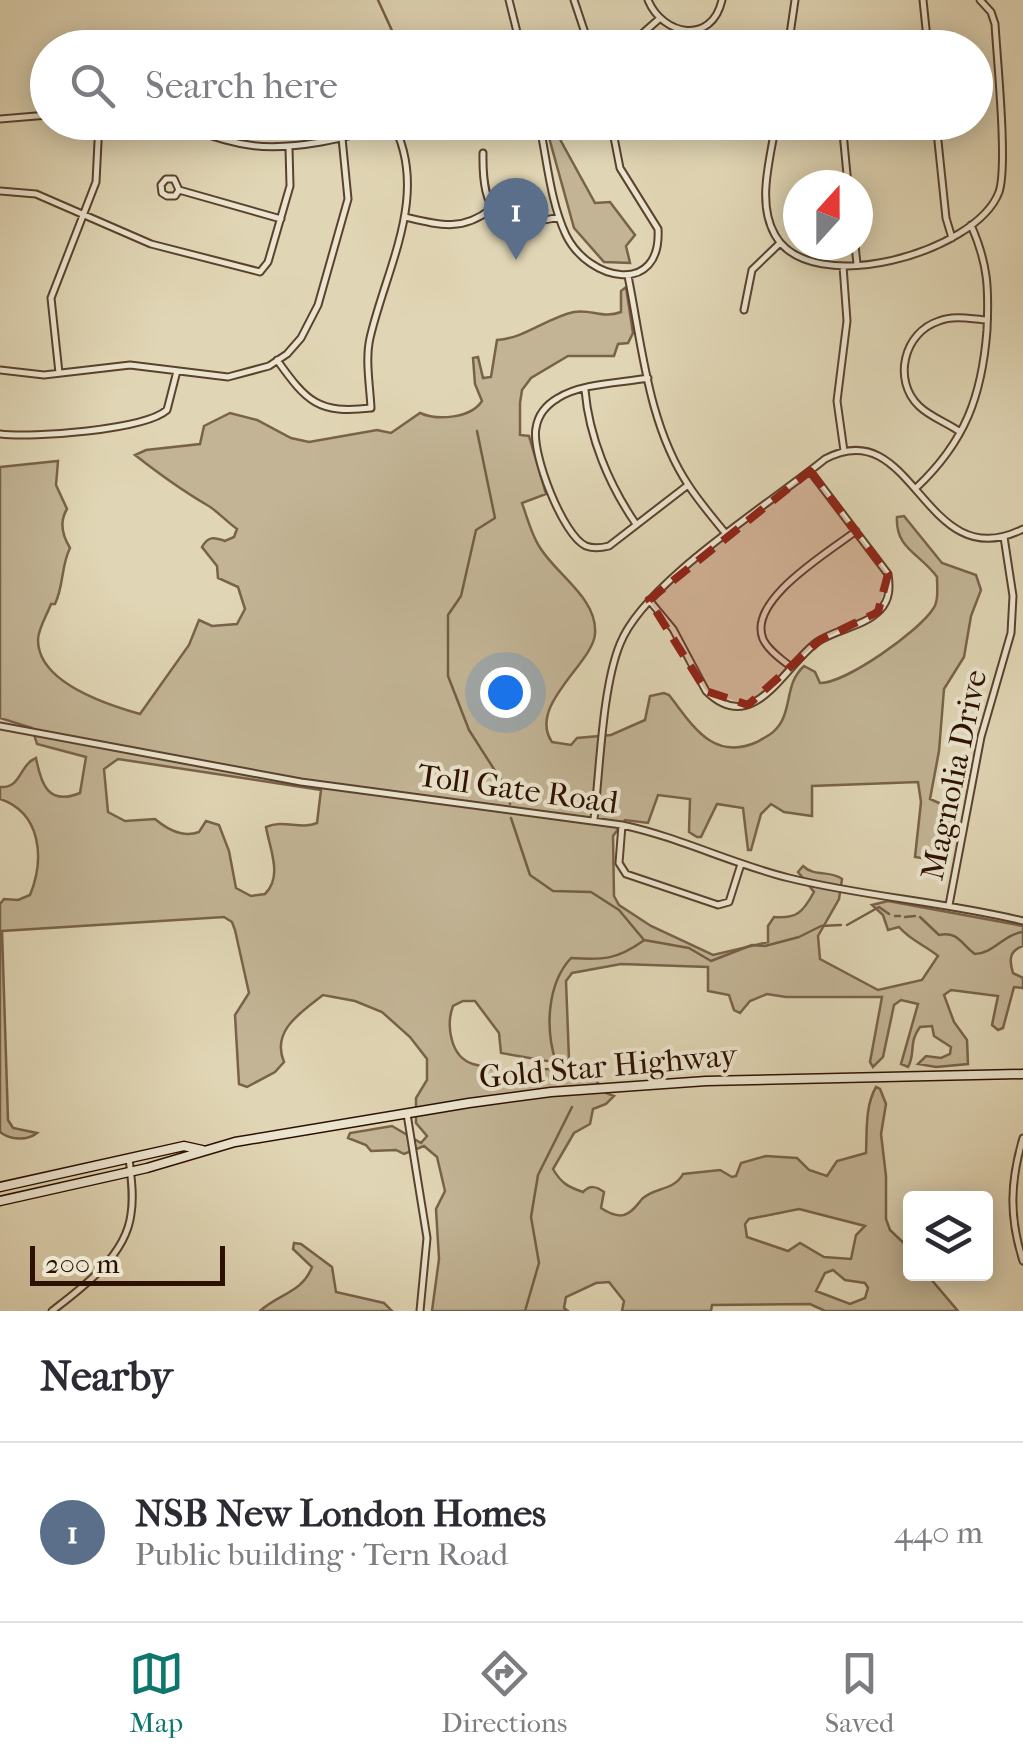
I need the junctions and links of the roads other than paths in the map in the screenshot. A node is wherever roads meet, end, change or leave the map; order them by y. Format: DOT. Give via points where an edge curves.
graph roads {
  1 [pos="509,0"];
  2 [pos="574,0"];
  3 [pos="648,0"];
  4 [pos="722,0"];
  5 [pos="795,0"];
  6 [pos="923,0"];
  7 [pos="980,0"];
  8 [pos="659,18"];
  9 [pos="516,30"];
  10 [pos="584,30"];
  11 [pos="646,30"];
  12 [pos="791,30"];
  13 [pos="926,30"];
  14 [pos="30,116"];
  15 [pos="0,119"];
  16 [pos="97,140"];
  17 [pos="226,140"];
  18 [pos="331,140"];
  19 [pos="342,140"];
  20 [pos="400,140"];
  21 [pos="543,140"];
  22 [pos="615,140"];
  23 [pos="773,140"];
  24 [pos="844,140"];
  25 [pos="938,140"];
  26 [pos="289,148"];
  27 [pos="482,153"];
  28 [pos="847,170"];
  29 [pos="179,190"];
  30 [pos="0,191"];
  31 [pos="491,209"];
  32 [pos="84,214"];
  33 [pos="405,216"];
  34 [pos="559,217"];
  35 [pos="280,219"];
  36 [pos="971,225"];
  37 [pos="952,238"];
  38 [pos="780,243"];
  39 [pos="857,260"];
  40 [pos="857,264"];
  41 [pos="843,266"];
  42 [pos="628,276"];
  43 [pos="744,310"];
  44 [pos="987,320"];
  45 [pos="278,360"];
  46 [pos="0,370"];
  47 [pos="177,371"];
  48 [pos="58,373"];
  49 [pos="648,378"];
  50 [pos="584,390"];
  51 [pos="961,433"];
  52 [pos="0,434"];
  53 [pos="844,451"];
  54 [pos="810,471"];
  55 [pos="688,485"];
  56 [pos="915,488"];
  57 [pos="636,524"];
  58 [pos="1023,530"];
  59 [pos="856,531"];
  60 [pos="727,535"];
  61 [pos="1004,537"];
  62 [pos="649,600"];
  63 [pos="791,667"];
  64 [pos="0,726"];
  65 [pos="594,820"];
  66 [pos="622,824"];
  67 [pos="741,864"];
  68 [pos="949,905"];
  69 [pos="1023,920"];
  70 [pos="1023,1074"];
  71 [pos="407,1114"];
  72 [pos="1023,1138"];
  73 [pos="202,1150"];
  74 [pos="129,1158"];
  75 [pos="130,1172"];
  76 [pos="0,1188"];
  77 [pos="0,1201"];
  78 [pos="1023,1261"];
  79 [pos="52,1311"];
  80 [pos="420,1311"];
  1 -- 9 [label="street"];
  2 -- 10 [label="street"];
  3 -- 8 [label="street"];
  4 -- 8 [label="street" via="718,16 701,29 678,29"];
  5 -- 12 [label="street"];
  6 -- 13 [label="street"];
  7 -- 36 [label="street" via="995,24 1002,181"];
  8 -- 11 [label="street"];
  14 -- 15 [label="street"];
  16 -- 32 [label="street" via="96,182"];
  17 -- 26 [label="street"];
  18 -- 26 [label="street"];
  19 -- 45 [label="street" via="346,210 311,322"];
  20 -- 33 [label="street" via="407,169"];
  21 -- 34 [label="street"];
  22 -- 42 [label="street" via="620,168 658,229 651,258"];
  23 -- 38 [label="street" via="765,201"];
  24 -- 28 [label="street"];
  25 -- 37 [label="street"];
  26 -- 35 [label="street" via="291,176"];
  27 -- 31 [label="street"];
  29 -- 35 [label="street"];
  30 -- 32 [label="street" via="36,194"];
  31 -- 33 [label="street" via="456,226"];
  31 -- 34 [label="street" via="515,222"];
  32 -- 35 [label="street" via="151,244 260,272"];
  32 -- 48 [label="street" via="51,298"];
  33 -- 45 [label="street" via="370,338 371,408 315,404"];
  34 -- 42 [label="street" via="582,257 604,272"];
  36 -- 37 [label="street"];
  36 -- 44 [label="street" via="986,258"];
  37 -- 40 [label="street" via="916,254"];
  38 -- 41 [label="street" via="802,259"];
  38 -- 43 [label="street" via="752,270"];
  39 -- 40 [label="street"];
  40 -- 41 [label="street"];
  41 -- 53 [label="street" via="847,320 837,401"];
  42 -- 49 [label="street"];
  44 -- 51 [label="street" via="984,367"];
  44 -- 51 [label="street" via="937,321 922,330 904,360 909,393"];
  45 -- 47 [label="street" via="242,375"];
  46 -- 48 [label="street"];
  47 -- 48 [label="street" via="130,365"];
  47 -- 52 [label="street" via="171,402 149,422 38,436"];
  49 -- 50 [label="street"];
  49 -- 55 [label="street"];
  50 -- 57 [label="street" via="604,463"];
  50 -- 57 [label="street" via="556,399 539,416 534,440 550,490 584,546 609,546"];
  51 -- 56 [label="street"];
  53 -- 54 [label="street"];
  53 -- 56 [label="street" via="887,459"];
  54 -- 59 [label="street"];
  54 -- 60 [label="street"];
  55 -- 57 [label="street"];
  55 -- 60 [label="street"];
  56 -- 61 [label="street" via="952,529"];
  58 -- 61 [label="street"];
  59 -- 63 [label="street" via="764,609 763,641"];
  59 -- 63 [label="street" via="888,574 887,600 871,617 820,640"];
  60 -- 62 [label="street"];
  61 -- 68 [label="street, Magnolia Drive" via="1011,633 981,737"];
  62 -- 63 [label="street" via="714,700 748,705 768,695"];
  62 -- 65 [label="street" via="626,629 615,658"];
  64 -- 65 [label="street, Toll Gate Road" via="302,782"];
  65 -- 66 [label="street, Toll Gate Road"];
  66 -- 67 [label="street, Toll Gate Road"];
  66 -- 67 [label="street" via="619,863 626,874 718,905 729,902"];
  67 -- 68 [label="street, Toll Gate Road" via="801,881"];
  68 -- 69 [label="street, Toll Gate Road"];
  70 -- 71 [label="main road, Gold Star Highway" via="671,1083 551,1092"];
  71 -- 73 [label="main road, Gold Star Highway"];
  71 -- 80 [label="street" via="427,1238"];
  72 -- 78 [label="street" via="1011,1184"];
  73 -- 74 [label="main road, Gold Star Highway" via="184,1146"];
  73 -- 75 [label="main road, Gold Star Highway"];
  74 -- 75 [label="street"];
  74 -- 76 [label="main road, Gold Star Highway"];
  75 -- 77 [label="main road, Gold Star Highway"];
  75 -- 79 [label="street" via="132,1214 125,1236 89,1281"];
}
